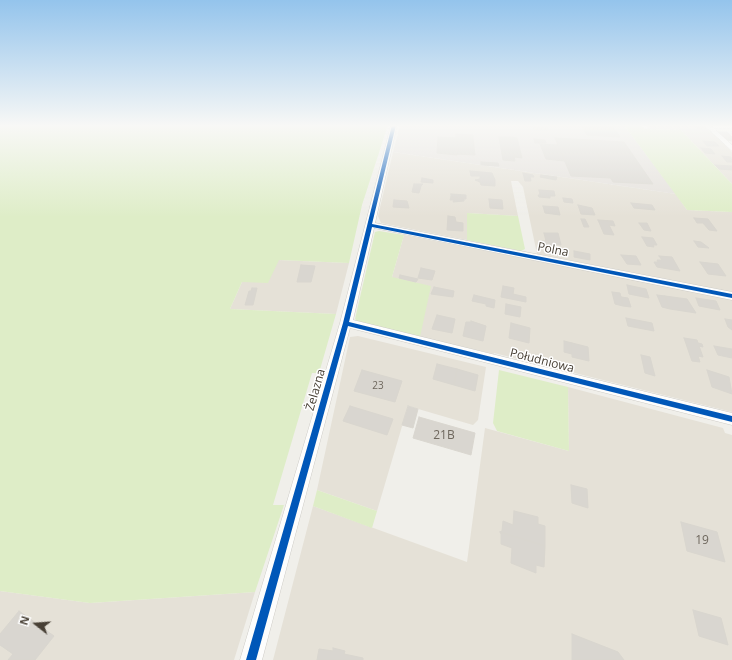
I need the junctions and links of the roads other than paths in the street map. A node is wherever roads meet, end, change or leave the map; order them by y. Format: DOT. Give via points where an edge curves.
graph roads {
  1 [pos="387,156"];
  2 [pos="371,225"];
  3 [pos="732,296"];
  4 [pos="346,323"];
  5 [pos="732,420"];
  6 [pos="251,660"];
  1 -- 2 [label="street, Żelazna"];
  2 -- 3 [label="street, Polna"];
  2 -- 4 [label="street, Żelazna"];
  4 -- 5 [label="street, Południowa"];
  4 -- 6 [label="street, Żelazna"];
}
